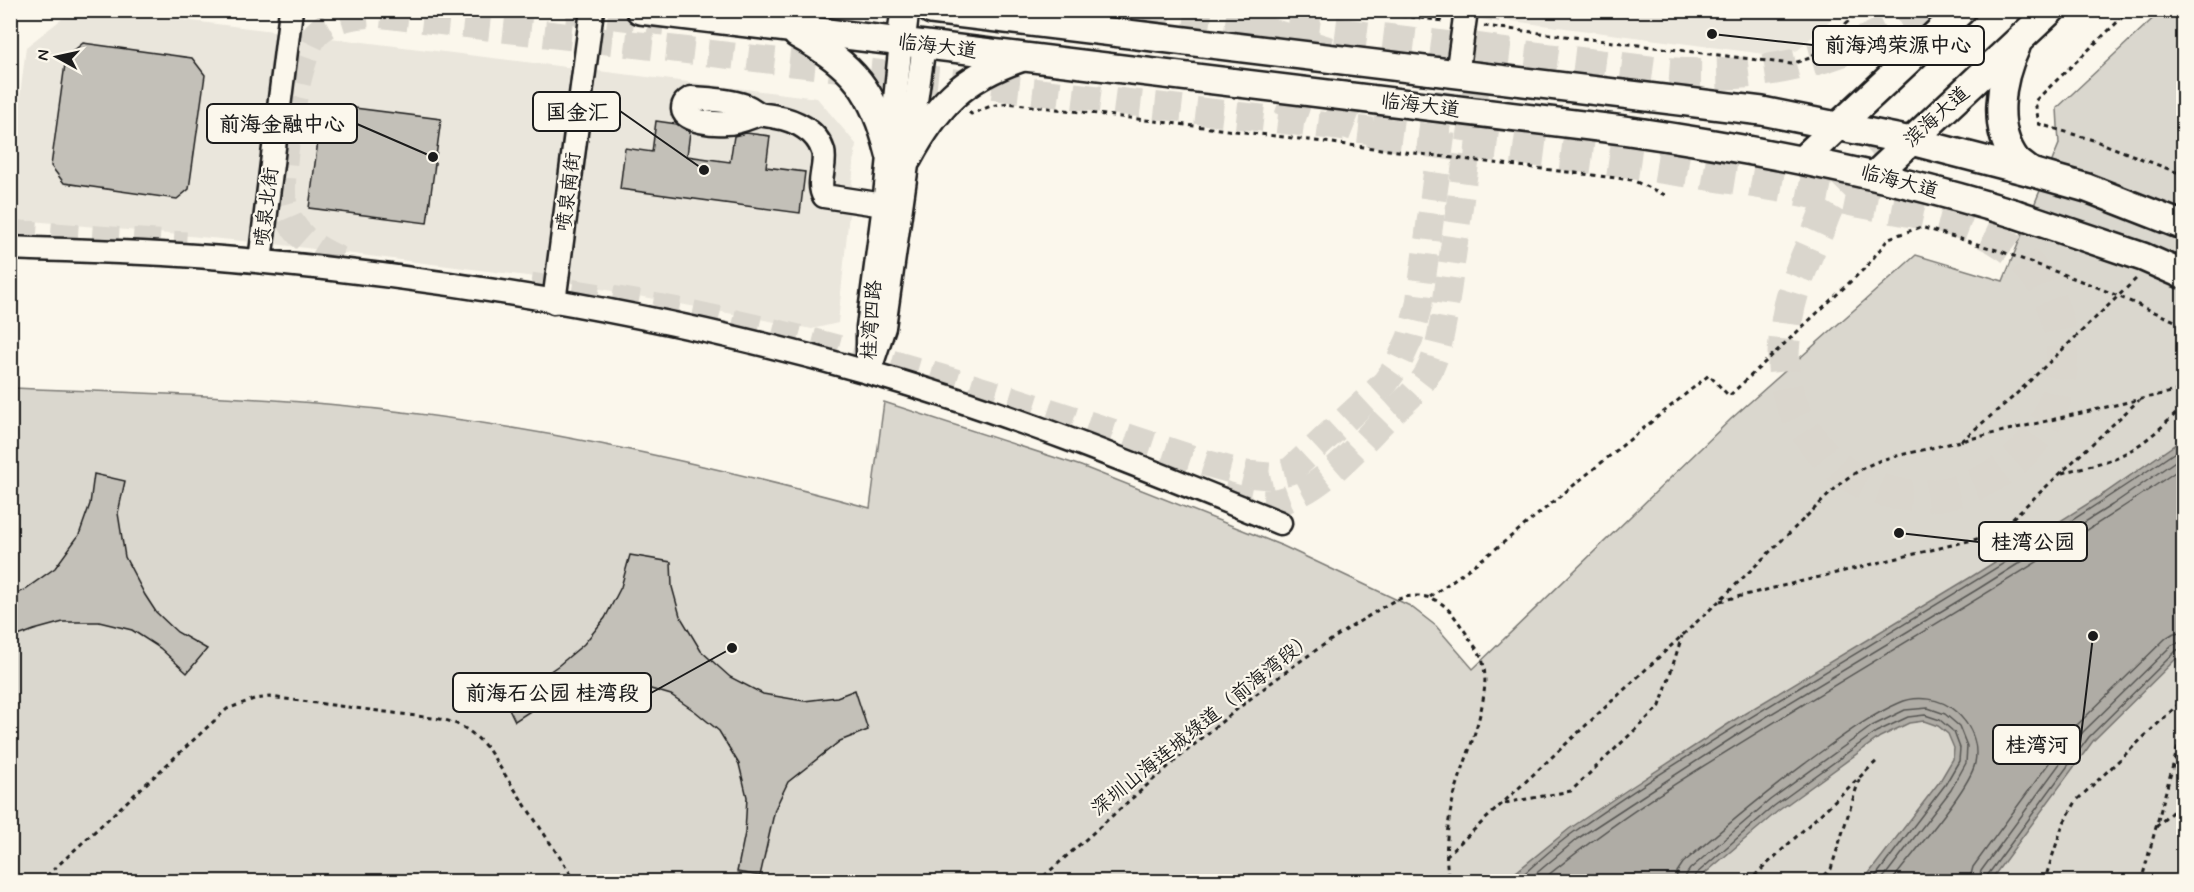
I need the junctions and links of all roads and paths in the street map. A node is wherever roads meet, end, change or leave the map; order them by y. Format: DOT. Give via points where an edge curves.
graph roads {
  1 [pos="291,10"];
  2 [pos="592,10"];
  3 [pos="640,10"];
  4 [pos="905,10"];
  5 [pos="930,10"];
  6 [pos="1016,10"];
  7 [pos="1357,10"];
  8 [pos="1860,10"];
  9 [pos="1962,10"];
  10 [pos="2051,10"];
  11 [pos="2130,10"];
  12 [pos="1465,17"];
  13 [pos="1044,25"];
  14 [pos="789,29"];
  15 [pos="2020,40"];
  16 [pos="913,44"];
  17 [pos="1020,57"];
  18 [pos="1457,75"];
  19 [pos="759,114"];
  20 [pos="971,114"];
  21 [pos="1839,125"];
  22 [pos="1911,141"];
  23 [pos="899,156"];
  24 [pos="1803,159"];
  25 [pos="2031,172"];
  26 [pos="1875,175"];
  27 [pos="2184,175"];
  28 [pos="1665,195"];
  29 [pos="884,205"];
  30 [pos="2184,226"];
  31 [pos="10,248"];
  32 [pos="260,261"];
  33 [pos="2140,274"];
  34 [pos="2184,275"];
  35 [pos="554,302"];
  36 [pos="2184,325"];
  37 [pos="868,372"];
  38 [pos="2184,389"];
  39 [pos="2141,399"];
  40 [pos="2184,406"];
  41 [pos="1960,442"];
  42 [pos="2059,474"];
  43 [pos="1281,524"];
  44 [pos="1430,597"];
  45 [pos="1718,602"];
  46 [pos="1683,633"];
  47 [pos="2184,699"];
  48 [pos="2184,725"];
  49 [pos="1879,759"];
  50 [pos="1860,776"];
  51 [pos="2184,801"];
  52 [pos="1503,803"];
  53 [pos="2155,829"];
  54 [pos="1446,856"];
  55 [pos="40,882"];
  56 [pos="576,882"];
  57 [pos="1037,882"];
  58 [pos="1449,882"];
  59 [pos="1748,882"];
  60 [pos="1818,882"];
  61 [pos="2044,882"];
  62 [pos="2141,882"];
  1 -- 32 [label="street, 喷泉北街"];
  2 -- 35 [label="street, 喷泉南街"];
  3 -- 14 [label="main road, 临海大道"];
  4 -- 16 [label="main road, 桂湾四路"];
  5 -- 13 [label="main road, 临海大道"];
  5 -- 16 [label="main road, 桂湾四路"];
  6 -- 13 [label="main road"];
  7 -- 12 [label="path"];
  8 -- 12 [label="path" via="1810,58 1791,64"];
  9 -- 21 [label="main road"];
  10 -- 15 [label="main road, 滨海大道"];
  11 -- 27 [label="path" via="2035,101 2039,124"];
  12 -- 18 [label="street"];
  13 -- 18 [label="main road, 临海大道"];
  14 -- 16 [label="main road, 临海大道"];
  14 -- 23 [label="main road" via="840,61 859,81"];
  15 -- 22 [label="main road, 滨海大道"];
  15 -- 25 [label="main road" via="2003,83 2000,109 2016,160"];
  16 -- 17 [label="main road, 临海大道"];
  16 -- 23 [label="street, 桂湾四路"];
  17 -- 23 [label="main road" via="998,65 956,92"];
  17 -- 24 [label="main road, 临海大道" via="1623,130"];
  18 -- 21 [label="main road, 临海大道" via="1744,109"];
  19 -- 29 [label="street" via="796,123 816,138 824,159 820,189 824,196"];
  20 -- 28 [label="path" via="1008,103 1632,180"];
  21 -- 22 [label="main road, 临海大道"];
  21 -- 24 [label="main road"];
  22 -- 25 [label="main road, 临海大道"];
  22 -- 26 [label="main road, 滨海大道"];
  23 -- 29 [label="street, 桂湾四路"];
  23 -- 37 [label="street, 桂湾四路" via="884,327"];
  24 -- 26 [label="main road, 临海大道"];
  25 -- 30 [label="main road, 临海大道" via="2087,188"];
  26 -- 34 [label="main road, 临海大道, bridge" via="2016,214 2143,256"];
  29 -- 37 [label="street, 桂湾四路" via="868,327"];
  31 -- 32 [label="street"];
  32 -- 35 [label="street"];
  33 -- 41 [label="path" via="2012,398"];
  35 -- 37 [label="street" via="693,328"];
  36 -- 44 [label="path, bridge" via="2097,287 1921,227 1889,238 1866,267 1729,396 1709,375"];
  37 -- 43 [label="street" via="1140,466"];
  38 -- 39 [label="path"];
  39 -- 41 [label="path"];
  39 -- 42 [label="path"];
  40 -- 42 [label="path" via="2162,428 2128,450"];
  41 -- 45 [label="path" via="1888,458 1858,470"];
  42 -- 45 [label="path" via="2003,527 1985,537"];
  44 -- 54 [label="path" via="1447,606 1480,655 1485,688 1451,808"];
  44 -- 57 [label="path, 深圳山海连城绿道（前海湾段）" via="1412,596 1392,602 1283,674"];
  45 -- 46 [label="path"];
  46 -- 52 [label="path"];
  46 -- 52 [label="path" via="1660,706 1570,791"];
  47 -- 61 [label="path" via="2077,800 2063,824"];
  48 -- 53 [label="path"];
  49 -- 50 [label="path"];
  50 -- 59 [label="path"];
  50 -- 60 [label="path" via="1831,869"];
  51 -- 53 [label="path"];
  52 -- 54 [label="path"];
  53 -- 62 [label="path"];
  54 -- 58 [label="path"];
  55 -- 56 [label="path" via="227,709 270,698 440,718 464,726 488,749"];
}
